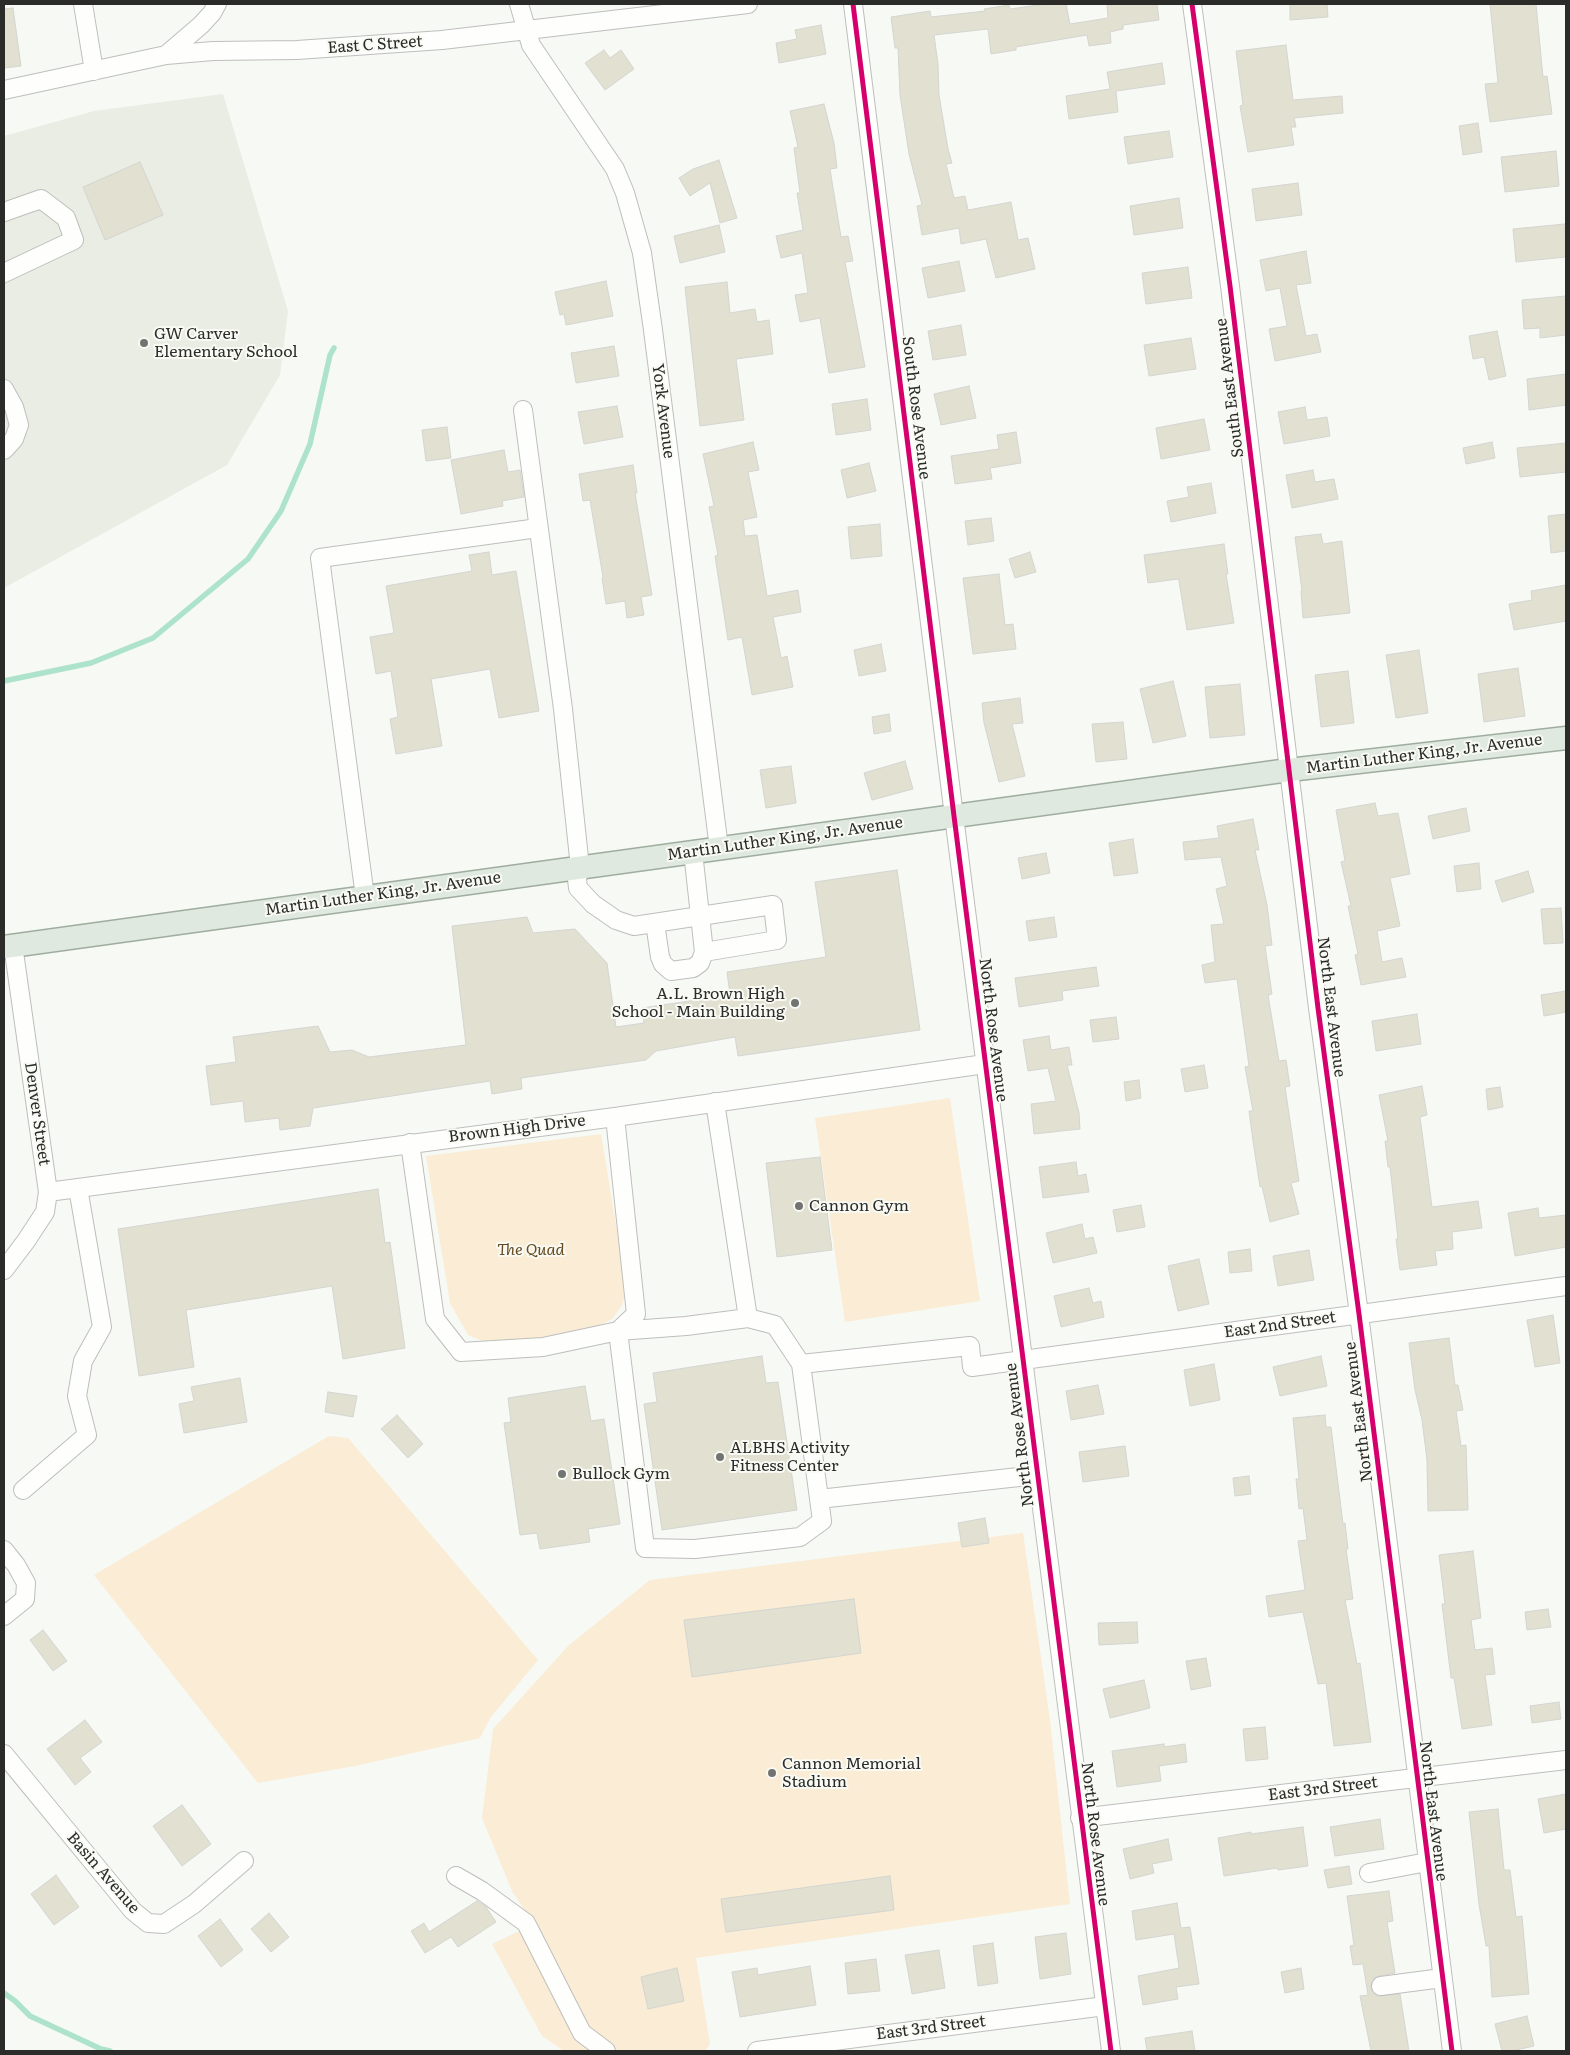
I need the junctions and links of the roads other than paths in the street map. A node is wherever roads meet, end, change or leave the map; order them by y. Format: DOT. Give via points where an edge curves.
graph roads {
  1 [pos="83,4"];
  2 [pos="217,4"];
  3 [pos="519,4"];
  4 [pos="748,4"];
  5 [pos="853,4"];
  6 [pos="1192,4"];
  7 [pos="526,31"];
  8 [pos="166,55"];
  9 [pos="94,71"];
  10 [pos="4,90"];
  11 [pos="4,212"];
  12 [pos="4,274"];
  13 [pos="4,389"];
  14 [pos="523,410"];
  15 [pos="4,450"];
  16 [pos="538,528"];
  17 [pos="1566,738"];
  18 [pos="1289,770"];
  19 [pos="954,816"];
  20 [pos="718,848"];
  21 [pos="693,852"];
  22 [pos="580,867"];
  23 [pos="366,897"];
  24 [pos="700,916"];
  25 [pos="655,923"];
  26 [pos="8,946"];
  27 [pos="704,952"];
  28 [pos="985,1064"];
  29 [pos="715,1102"];
  30 [pos="615,1117"];
  31 [pos="410,1143"];
  32 [pos="78,1188"];
  33 [pos="48,1192"];
  34 [pos="4,1270"];
  35 [pos="1566,1286"];
  36 [pos="1360,1314"];
  37 [pos="748,1318"];
  38 [pos="618,1331"];
  39 [pos="1024,1361"];
  40 [pos="802,1364"];
  41 [pos="1037,1475"];
  42 [pos="23,1490"];
  43 [pos="819,1499"];
  44 [pos="4,1550"];
  45 [pos="4,1616"];
  46 [pos="4,1754"];
  47 [pos="1566,1760"];
  48 [pos="1416,1778"];
  49 [pos="1080,1818"];
  50 [pos="244,1861"];
  51 [pos="1427,1862"];
  52 [pos="1369,1873"];
  53 [pos="456,1876"];
  54 [pos="1442,1978"];
  55 [pos="1381,1986"];
  56 [pos="1105,2006"];
  57 [pos="606,2051"];
  58 [pos="756,2051"];
  59 [pos="1111,2051"];
  60 [pos="1452,2051"];
  1 -- 9 [label="street"];
  2 -- 8 [label="street" via="201,25"];
  3 -- 7 [label="street, York Avenue"];
  4 -- 7 [label="street, East C Street"];
  5 -- 19 [label="street, South Rose Avenue"];
  6 -- 18 [label="street, South East Avenue"];
  7 -- 8 [label="street, East C Street" via="297,50"];
  7 -- 20 [label="street, York Avenue" via="531,45 615,169 642,253"];
  8 -- 9 [label="street, East C Street"];
  9 -- 10 [label="street, East C Street"];
  11 -- 12 [label="street" via="41,199 66,218 74,240"];
  13 -- 15 [label="street" via="19,425 14,439"];
  14 -- 16 [label="street"];
  16 -- 22 [label="street" via="563,708"];
  16 -- 23 [label="street" via="320,558"];
  17 -- 18 [label="main road, Martin Luther King, Jr. Avenue"];
  18 -- 19 [label="main road, Martin Luther King, Jr. Avenue"];
  18 -- 36 [label="street, North East Avenue"];
  19 -- 20 [label="main road, Martin Luther King, Jr. Avenue"];
  19 -- 28 [label="street, North Rose Avenue"];
  20 -- 21 [label="main road, Martin Luther King, Jr. Avenue"];
  21 -- 22 [label="main road, Martin Luther King, Jr. Avenue"];
  21 -- 24 [label="street"];
  22 -- 23 [label="main road, Martin Luther King, Jr. Avenue"];
  22 -- 25 [label="street" via="578,888 593,904 616,920 634,926"];
  23 -- 26 [label="main road, Martin Luther King, Jr. Avenue"];
  24 -- 25 [label="street"];
  24 -- 27 [label="street"];
  24 -- 27 [label="street" via="773,905 777,940"];
  25 -- 27 [label="street" via="660,957 671,970 693,968 700,963"];
  26 -- 33 [label="street, Denver Street"];
  28 -- 29 [label="street, Brown High Drive"];
  28 -- 39 [label="street, North Rose Avenue"];
  29 -- 30 [label="street, Brown High Drive"];
  29 -- 37 [label="street"];
  30 -- 31 [label="street, Brown High Drive"];
  30 -- 38 [label="street" via="636,1314"];
  31 -- 32 [label="street, Brown High Drive"];
  31 -- 38 [label="street" via="435,1319 461,1352 543,1347"];
  32 -- 33 [label="street, Brown High Drive"];
  32 -- 42 [label="street" via="102,1327 83,1361 77,1396 87,1435"];
  33 -- 34 [label="street, Denver Street" via="45,1212"];
  35 -- 36 [label="street, East 2nd Street"];
  36 -- 39 [label="street, East 2nd Street"];
  36 -- 48 [label="street, North East Avenue"];
  37 -- 38 [label="street"];
  37 -- 40 [label="street" via="775,1325"];
  38 -- 43 [label="street" via="645,1548 695,1549 800,1537 822,1521"];
  39 -- 40 [label="street, East 2nd Street" via="972,1367 970,1346"];
  39 -- 41 [label="street, North Rose Avenue"];
  40 -- 43 [label="street"];
  41 -- 43 [label="street"];
  41 -- 49 [label="street, North Rose Avenue"];
  44 -- 45 [label="street" via="26,1583 25,1599"];
  46 -- 50 [label="street, Basin Avenue" via="133,1911 148,1923 164,1924 194,1904"];
  47 -- 48 [label="street, East 3rd Street"];
  48 -- 49 [label="street, East 3rd Street"];
  48 -- 51 [label="street, North East Avenue"];
  49 -- 56 [label="street, North Rose Avenue"];
  51 -- 52 [label="street"];
  51 -- 54 [label="street, North East Avenue"];
  53 -- 57 [label="street" via="526,1924 582,2033"];
  54 -- 55 [label="street"];
  54 -- 60 [label="street, North East Avenue"];
  56 -- 58 [label="street, East 3rd Street"];
  56 -- 59 [label="street, North Rose Avenue"];
}
